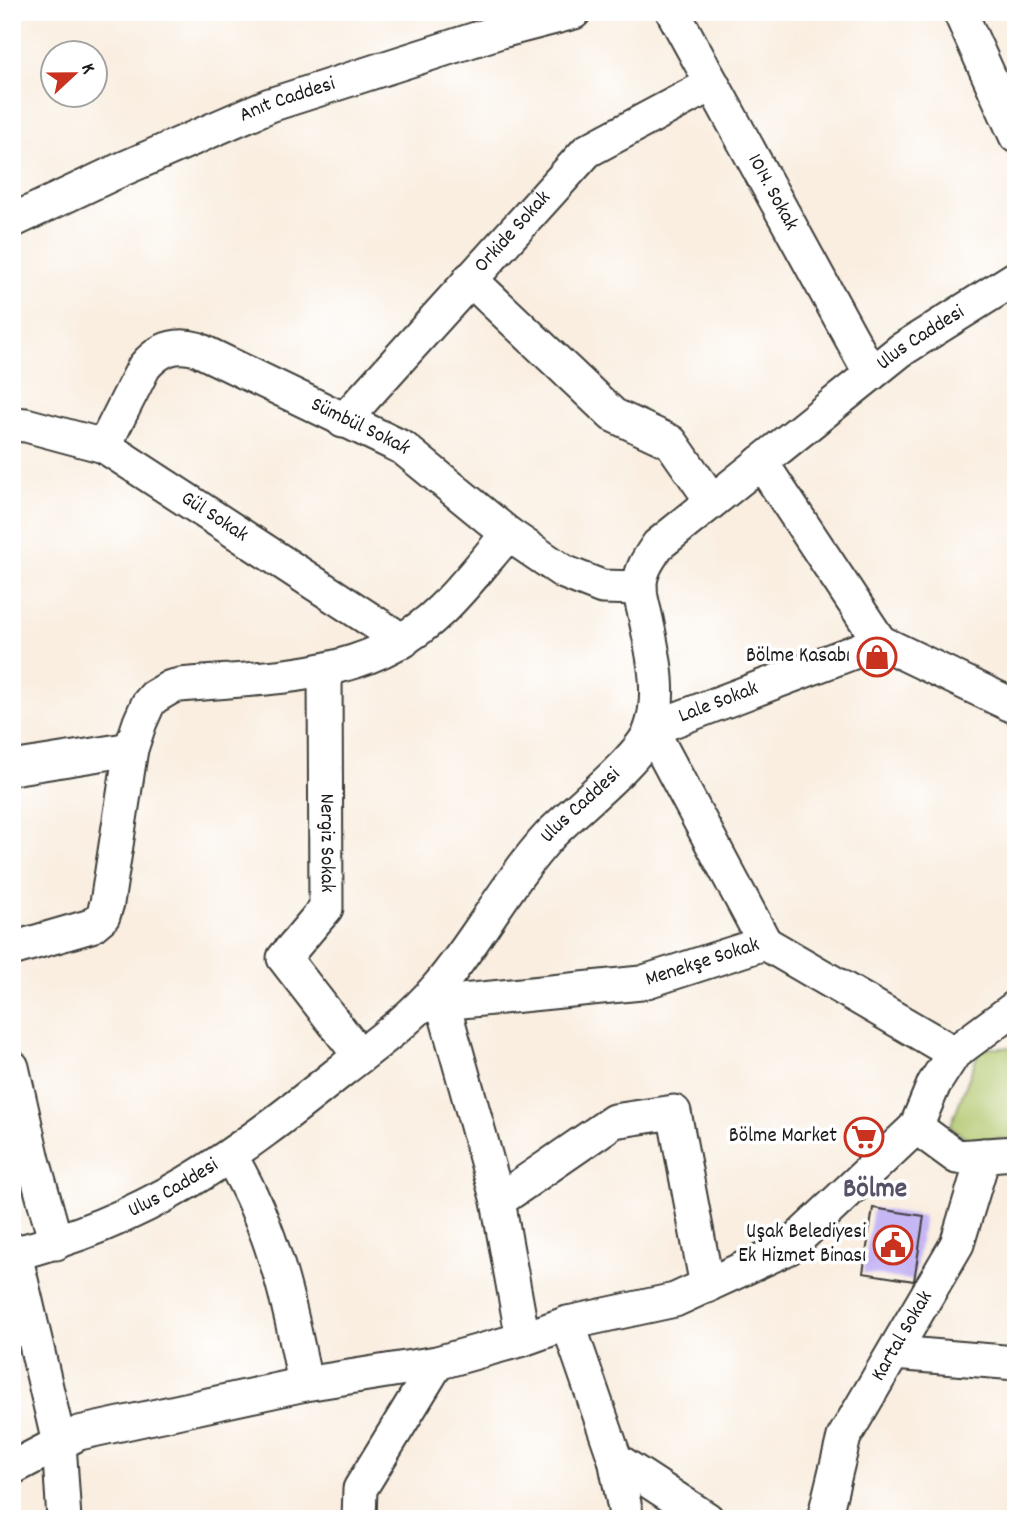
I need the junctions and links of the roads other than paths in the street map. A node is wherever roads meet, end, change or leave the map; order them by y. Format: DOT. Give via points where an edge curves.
graph roads {
  1 [pos="574,12"];
  2 [pos="673,12"];
  3 [pos="960,12"];
  4 [pos="712,84"];
  5 [pos="1016,136"];
  6 [pos="12,221"];
  7 [pos="1016,278"];
  8 [pos="470,279"];
  9 [pos="872,374"];
  10 [pos="343,421"];
  11 [pos="12,424"];
  12 [pos="104,446"];
  13 [pos="761,462"];
  14 [pos="712,501"];
  15 [pos="508,534"];
  16 [pos="640,588"];
  17 [pos="403,641"];
  18 [pos="880,642"];
  19 [pos="325,671"];
  20 [pos="1016,707"];
  21 [pos="651,729"];
  22 [pos="131,749"];
  23 [pos="12,768"];
  24 [pos="765,943"];
  25 [pos="12,950"];
  26 [pos="433,1004"];
  27 [pos="1016,1007"];
  28 [pos="954,1053"];
  29 [pos="360,1056"];
  30 [pos="12,1067"];
  31 [pos="916,1127"];
  32 [pos="1000,1154"];
  33 [pos="231,1157"];
  34 [pos="498,1201"];
  35 [pos="56,1243"];
  36 [pos="13,1254"];
  37 [pos="707,1286"];
  38 [pos="568,1323"];
  39 [pos="523,1339"];
  40 [pos="894,1353"];
  41 [pos="437,1363"];
  42 [pos="1016,1363"];
  43 [pos="306,1384"];
  44 [pos="59,1443"];
  45 [pos="615,1459"];
  46 [pos="12,1468"];
  47 [pos="64,1519"];
  48 [pos="359,1519"];
  49 [pos="627,1519"];
  50 [pos="707,1519"];
  51 [pos="824,1519"];
  1 -- 6 [label="street, Anıt Caddesi" via="270,105"];
  2 -- 4 [label="street, 1014. Sokak"];
  3 -- 5 [label="street"];
  4 -- 8 [label="street, Orkide Sokak" via="587,151"];
  4 -- 9 [label="street, 1014. Sokak"];
  7 -- 9 [label="street, Ulus Caddesi"];
  8 -- 10 [label="street, Orkide Sokak"];
  8 -- 14 [label="street" via="613,415 671,442"];
  9 -- 13 [label="street, Ulus Caddesi"];
  10 -- 12 [label="street, Sümbül Sokak" via="197,349 173,347 161,351 144,367"];
  10 -- 15 [label="street, Sümbül Sokak" via="403,448"];
  11 -- 12 [label="street, Gül Sokak"];
  12 -- 17 [label="street, Gül Sokak"];
  13 -- 14 [label="street, Ulus Caddesi"];
  13 -- 18 [label="street"];
  14 -- 16 [label="street, Ulus Caddesi" via="658,545 642,572"];
  15 -- 16 [label="street, Sümbül Sokak" via="578,579 602,587"];
  15 -- 17 [label="street" via="440,611"];
  16 -- 21 [label="street, Ulus Caddesi" via="654,662"];
  17 -- 19 [label="street"];
  18 -- 20 [label="street"];
  18 -- 21 [label="street, Lale Sokak"];
  19 -- 22 [label="street" via="171,687 148,704"];
  19 -- 29 [label="street, Nergiz Sokak" via="326,908 284,958"];
  21 -- 24 [label="street"];
  21 -- 26 [label="street, Ulus Caddesi" via="643,746 535,853 448,974"];
  22 -- 23 [label="street"];
  22 -- 25 [label="street" via="103,916 91,926"];
  24 -- 26 [label="street, Menekşe Sokak" via="641,983"];
  24 -- 28 [label="street, Menekşe Sokak"];
  26 -- 29 [label="street, Ulus Caddesi"];
  26 -- 34 [label="street"];
  27 -- 28 [label="street"];
  28 -- 31 [label="street" via="934,1084"];
  29 -- 33 [label="street, Ulus Caddesi"];
  30 -- 35 [label="street"];
  31 -- 32 [label="street" via="957,1157"];
  31 -- 37 [label="street" via="788,1248"];
  32 -- 40 [label="street, Kartal Sokak" via="957,1244"];
  33 -- 35 [label="street, Ulus Caddesi" via="146,1207"];
  33 -- 43 [label="street" via="251,1191 276,1257"];
  34 -- 37 [label="street" via="614,1121 674,1112"];
  34 -- 39 [label="street"];
  35 -- 36 [label="street, Ulus Caddesi"];
  36 -- 44 [label="street"];
  37 -- 38 [label="street" via="675,1300"];
  38 -- 39 [label="street"];
  38 -- 45 [label="street"];
  39 -- 41 [label="street"];
  40 -- 42 [label="street"];
  40 -- 51 [label="street, Kartal Sokak" via="844,1437"];
  41 -- 43 [label="street"];
  41 -- 48 [label="street" via="360,1489"];
  43 -- 44 [label="street" via="79,1433"];
  44 -- 46 [label="street"];
  44 -- 47 [label="street"];
  45 -- 49 [label="street"];
  45 -- 50 [label="street"];
}
